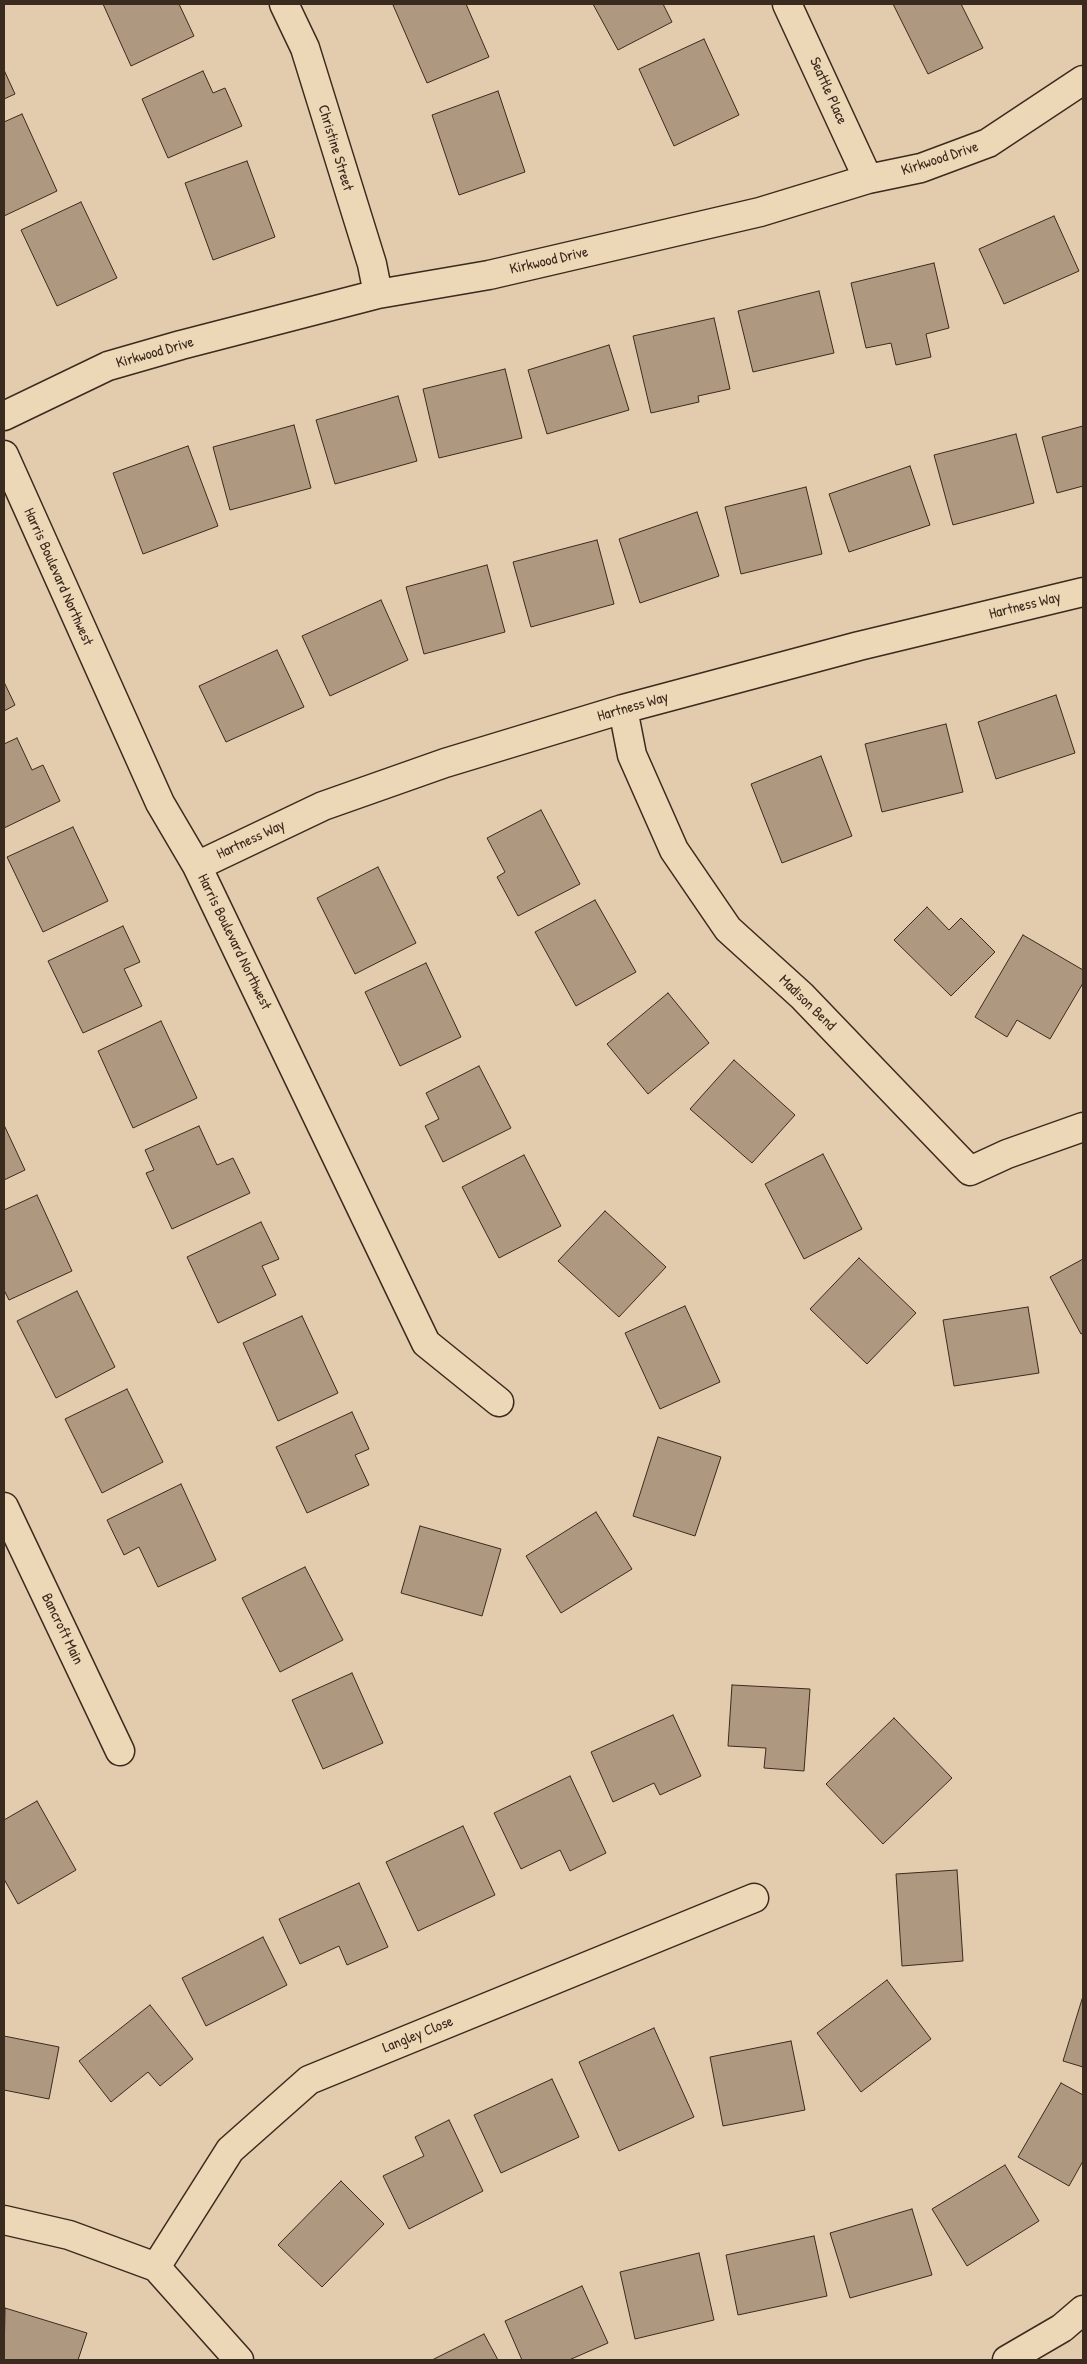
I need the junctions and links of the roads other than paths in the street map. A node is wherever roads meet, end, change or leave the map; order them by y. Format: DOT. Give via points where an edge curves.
graph roads {
  1 [pos="284,4"];
  2 [pos="787,4"];
  3 [pos="1083,80"];
  4 [pos="868,179"];
  5 [pos="378,294"];
  6 [pos="4,416"];
  7 [pos="4,455"];
  8 [pos="1083,592"];
  9 [pos="622,709"];
  10 [pos="197,866"];
  11 [pos="1083,1127"];
  12 [pos="499,1402"];
  13 [pos="4,1507"];
  14 [pos="120,1751"];
  15 [pos="754,1898"];
  16 [pos="4,2220"];
  17 [pos="156,2267"];
  18 [pos="1083,2310"];
  19 [pos="239,2360"];
  20 [pos="1007,2360"];
  1 -- 5 [label="street, Christine Street" via="305,48 372,264"];
  2 -- 4 [label="street, Seattle Place"];
  3 -- 4 [label="street, Kirkwood Drive" via="988,143 922,168"];
  4 -- 5 [label="street, Kirkwood Drive" via="731,219 489,275"];
  5 -- 6 [label="street, Kirkwood Drive" via="108,366"];
  7 -- 10 [label="street, Harris Boulevard Northwest" via="160,803"];
  8 -- 9 [label="street, Hartness Way" via="859,646"];
  9 -- 10 [label="street, Hartness Way" via="445,762 323,806"];
  9 -- 11 [label="street, Madison Bend" via="632,755 674,850 728,929 802,996 970,1171"];
  10 -- 12 [label="street, Harris Boulevard Northwest" via="426,1343"];
  13 -- 14 [label="street, Bancroft Main"];
  15 -- 17 [label="street, Langley Close" via="309,2080 230,2150"];
  16 -- 17 [label="street" via="69,2235"];
  17 -- 19 [label="street"];
  18 -- 20 [label="street" via="1062,2328"];
}
